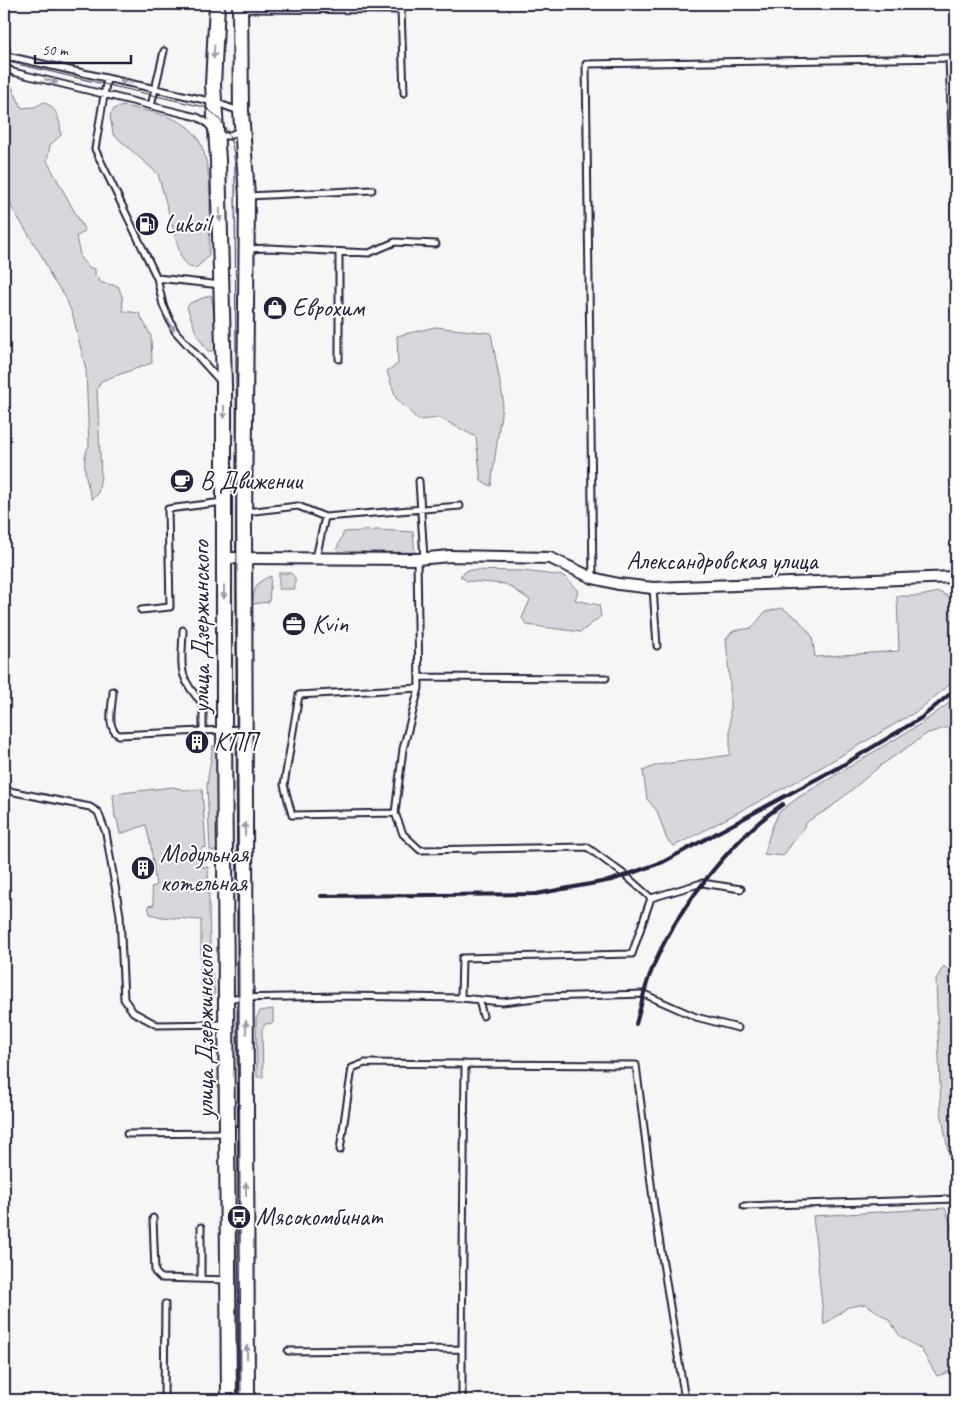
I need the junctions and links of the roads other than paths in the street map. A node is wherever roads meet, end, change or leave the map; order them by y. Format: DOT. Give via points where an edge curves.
graph roads {
  1 [pos="6,4"];
  2 [pos="217,4"];
  3 [pos="272,6"];
  4 [pos="240,7"];
  5 [pos="4,18"];
  6 [pos="4,36"];
  7 [pos="164,51"];
  8 [pos="7,56"];
  9 [pos="4,66"];
  10 [pos="107,78"];
  11 [pos="155,88"];
  12 [pos="404,93"];
  13 [pos="103,94"];
  14 [pos="214,102"];
  15 [pos="151,106"];
  16 [pos="241,111"];
  17 [pos="242,128"];
  18 [pos="216,136"];
  19 [pos="372,190"];
  20 [pos="247,196"];
  21 [pos="956,234"];
  22 [pos="436,244"];
  23 [pos="247,249"];
  24 [pos="339,253"];
  25 [pos="158,278"];
  26 [pos="222,285"];
  27 [pos="339,359"];
  28 [pos="224,385"];
  29 [pos="419,481"];
  30 [pos="224,502"];
  31 [pos="460,506"];
  32 [pos="421,507"];
  33 [pos="244,512"];
  34 [pos="325,517"];
  35 [pos="244,557"];
  36 [pos="224,558"];
  37 [pos="316,558"];
  38 [pos="420,559"];
  39 [pos="956,577"];
  40 [pos="593,578"];
  41 [pos="653,588"];
  42 [pos="141,610"];
  43 [pos="183,630"];
  44 [pos="657,646"];
  45 [pos="418,677"];
  46 [pos="606,678"];
  47 [pos="419,688"];
  48 [pos="114,691"];
  49 [pos="246,729"];
  50 [pos="224,730"];
  51 [pos="203,731"];
  52 [pos="4,790"];
  53 [pos="395,813"];
  54 [pos="741,889"];
  55 [pos="651,898"];
  56 [pos="227,998"];
  57 [pos="245,998"];
  58 [pos="461,998"];
  59 [pos="479,1000"];
  60 [pos="483,1016"];
  61 [pos="227,1024"];
  62 [pos="738,1028"];
  63 [pos="465,1064"];
  64 [pos="228,1132"];
  65 [pos="127,1134"];
  66 [pos="340,1150"];
  67 [pos="956,1199"];
  68 [pos="744,1206"];
  69 [pos="153,1218"];
  70 [pos="201,1227"];
  71 [pos="201,1279"];
  72 [pos="229,1280"];
  73 [pos="165,1304"];
  74 [pos="462,1349"];
  75 [pos="288,1351"];
  76 [pos="164,1400"];
  77 [pos="229,1400"];
  78 [pos="247,1400"];
  79 [pos="462,1400"];
  80 [pos="685,1400"];
  1 -- 5 [label="lane"];
  2 -- 14 [label="main road, улица Дзержинского, one-way"];
  3 -- 4 [label="lane"];
  3 -- 12 [label="lane" via="401,10"];
  4 -- 16 [label="main road, улица Дзержинского"];
  6 -- 8 [label="lane"];
  7 -- 11 [label="lane"];
  8 -- 9 [label="lane"];
  8 -- 10 [label="lane"];
  9 -- 13 [label="lane, one-way" via="13,72"];
  11 -- 10 [label="lane, one-way"];
  10 -- 13 [label="lane"];
  11 -- 14 [label="lane"];
  11 -- 15 [label="lane"];
  13 -- 15 [label="lane"];
  13 -- 25 [label="lane" via="95,150"];
  14 -- 16 [label="lane"];
  14 -- 18 [label="main road, улица Дзержинского"];
  15 -- 18 [label="lane" via="197,117 206,122"];
  16 -- 17 [label="main road, улица Дзержинского"];
  17 -- 18 [label="lane" via="229,136"];
  17 -- 20 [label="main road, улица Дзержинского"];
  18 -- 26 [label="main road, улица Дзержинского, one-way"];
  19 -- 20 [label="lane"];
  20 -- 23 [label="main road, улица Дзержинского"];
  21 -- 40 [label="lane" via="949,58 586,64"];
  22 -- 24 [label="lane" via="395,242 370,253"];
  23 -- 24 [label="lane"];
  23 -- 33 [label="main road, улица Дзержинского"];
  24 -- 27 [label="lane"];
  25 -- 26 [label="lane"];
  25 -- 28 [label="lane, one-way" via="163,305 174,331"];
  26 -- 28 [label="main road, улица Дзержинского"];
  28 -- 30 [label="main road, улица Дзержинского, one-way"];
  29 -- 32 [label="lane"];
  30 -- 36 [label="main road, улица Дзержинского"];
  30 -- 42 [label="lane" via="168,509 170,607"];
  31 -- 32 [label="lane"];
  32 -- 34 [label="lane"];
  32 -- 38 [label="lane"];
  33 -- 34 [label="lane" via="298,506"];
  33 -- 35 [label="main road, улица Дзержинского"];
  34 -- 37 [label="lane"];
  35 -- 36 [label="street, Александровская улица"];
  35 -- 37 [label="street, Александровская улица"];
  35 -- 49 [label="main road, улица Дзержинского"];
  36 -- 50 [label="main road, улица Дзержинского, one-way"];
  37 -- 38 [label="street, Александровская улица"];
  38 -- 40 [label="street, Александровская улица" via="450,556 550,558"];
  38 -- 45 [label="lane"];
  39 -- 41 [label="street, Александровская улица"];
  40 -- 41 [label="street, Александровская улица"];
  41 -- 44 [label="lane"];
  43 -- 51 [label="lane" via="182,674 203,704"];
  45 -- 46 [label="lane"];
  45 -- 47 [label="lane"];
  47 -- 53 [label="lane" via="403,749"];
  47 -- 53 [label="lane" via="299,695 284,785 292,814"];
  48 -- 51 [label="lane" via="111,726 116,734"];
  49 -- 50 [label="lane"];
  57 -- 49 [label="main road, улица Дзержинского, one-way"];
  50 -- 51 [label="lane"];
  50 -- 56 [label="main road, улица Дзержинского"];
  52 -- 61 [label="lane" via="90,807 98,812 106,833 120,915 124,999 133,1012 157,1025"];
  53 -- 55 [label="lane" via="403,834 420,850 587,847"];
  54 -- 55 [label="lane" via="702,883"];
  55 -- 58 [label="lane" via="632,954 462,958"];
  56 -- 57 [label="lane"];
  56 -- 61 [label="main road, улица Дзержинского"];
  57 -- 58 [label="lane"];
  78 -- 57 [label="main road, улица Дзержинского, one-way"];
  58 -- 59 [label="lane"];
  59 -- 60 [label="lane"];
  59 -- 62 [label="lane" via="502,1002 544,997 644,994 696,1017"];
  61 -- 64 [label="main road, улица Дзержинского"];
  63 -- 66 [label="lane" via="365,1063 352,1068"];
  63 -- 74 [label="lane"];
  63 -- 80 [label="lane" via="636,1065 654,1206"];
  64 -- 65 [label="lane"];
  64 -- 72 [label="main road, улица Дзержинского"];
  67 -- 68 [label="lane"];
  69 -- 71 [label="lane" via="155,1272 161,1278"];
  70 -- 71 [label="lane"];
  71 -- 72 [label="lane"];
  72 -- 77 [label="main road, улица Дзержинского"];
  73 -- 76 [label="lane"];
  74 -- 75 [label="lane"];
  74 -- 79 [label="lane"];
}
